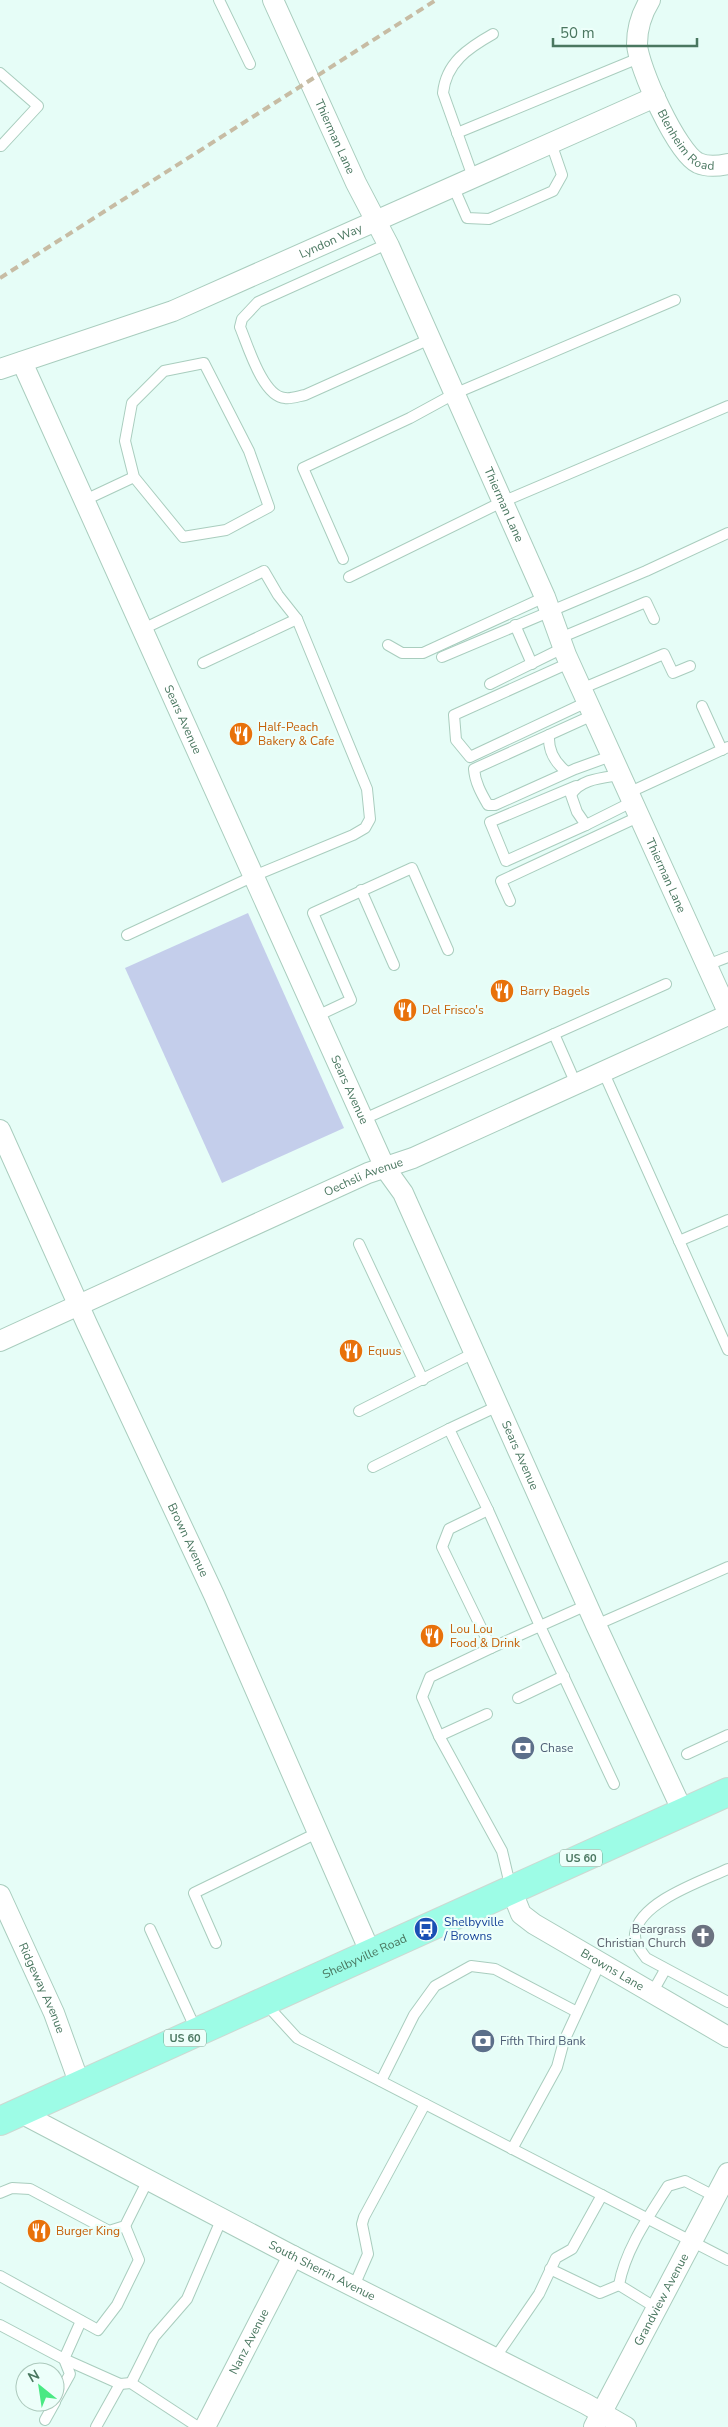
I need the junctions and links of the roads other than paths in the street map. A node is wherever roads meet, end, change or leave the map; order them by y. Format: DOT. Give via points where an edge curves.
graph roads {
  1 [pos="219,0"];
  2 [pos="273,0"];
  3 [pos="650,0"];
  4 [pos="493,34"];
  5 [pos="639,58"];
  6 [pos="250,64"];
  7 [pos="0,73"];
  8 [pos="656,97"];
  9 [pos="457,132"];
  10 [pos="551,143"];
  11 [pos="0,145"];
  12 [pos="728,164"];
  13 [pos="473,177"];
  14 [pos="453,186"];
  15 [pos="375,221"];
  16 [pos="388,244"];
  17 [pos="675,300"];
  18 [pos="430,339"];
  19 [pos="22,362"];
  20 [pos="0,369"];
  21 [pos="454,394"];
  22 [pos="728,406"];
  23 [pos="134,477"];
  24 [pos="85,500"];
  25 [pos="502,502"];
  26 [pos="728,533"];
  27 [pos="343,559"];
  28 [pos="349,577"];
  29 [pos="547,604"];
  30 [pos="297,619"];
  31 [pos="654,619"];
  32 [pos="515,626"];
  33 [pos="143,629"];
  34 [pos="388,645"];
  35 [pos="564,650"];
  36 [pos="442,657"];
  37 [pos="203,663"];
  38 [pos="532,664"];
  39 [pos="690,666"];
  40 [pos="490,684"];
  41 [pos="587,702"];
  42 [pos="702,706"];
  43 [pos="550,735"];
  44 [pos="725,748"];
  45 [pos="611,756"];
  46 [pos="567,772"];
  47 [pos="576,786"];
  48 [pos="629,797"];
  49 [pos="586,825"];
  50 [pos="254,876"];
  51 [pos="361,890"];
  52 [pos="510,901"];
  53 [pos="127,935"];
  54 [pos="448,950"];
  55 [pos="728,957"];
  56 [pos="394,965"];
  57 [pos="707,965"];
  58 [pos="666,984"];
  59 [pos="728,1013"];
  60 [pos="317,1016"];
  61 [pos="554,1034"];
  62 [pos="603,1071"];
  63 [pos="576,1084"];
  64 [pos="364,1119"];
  65 [pos="0,1130"];
  66 [pos="385,1168"];
  67 [pos="728,1220"];
  68 [pos="679,1241"];
  69 [pos="359,1244"];
  70 [pos="79,1305"];
  71 [pos="0,1340"];
  72 [pos="728,1350"];
  73 [pos="474,1353"];
  74 [pos="423,1380"];
  75 [pos="498,1406"];
  76 [pos="359,1411"];
  77 [pos="449,1429"];
  78 [pos="373,1467"];
  79 [pos="488,1510"];
  80 [pos="728,1567"];
  81 [pos="587,1605"];
  82 [pos="596,1625"];
  83 [pos="540,1626"];
  84 [pos="491,1648"];
  85 [pos="564,1676"];
  86 [pos="518,1698"];
  87 [pos="487,1714"];
  88 [pos="728,1735"];
  89 [pos="439,1736"];
  90 [pos="687,1754"];
  91 [pos="614,1784"];
  92 [pos="728,1792"];
  93 [pos="683,1812"];
  94 [pos="318,1832"];
  95 [pos="728,1869"];
  96 [pos="511,1889"];
  97 [pos="0,1895"];
  98 [pos="150,1929"];
  99 [pos="216,1944"];
  100 [pos="371,1954"];
  101 [pos="600,1963"];
  102 [pos="665,1970"];
  103 [pos="652,1993"];
  104 [pos="265,2002"];
  105 [pos="728,2002"];
  106 [pos="577,2012"];
  107 [pos="197,2032"];
  108 [pos="728,2037"];
  109 [pos="381,2081"];
  110 [pos="80,2085"];
  111 [pos="425,2104"];
  112 [pos="10,2116"];
  113 [pos="512,2149"];
  114 [pos="728,2173"];
  115 [pos="148,2180"];
  116 [pos="0,2194"];
  117 [pos="602,2195"];
  118 [pos="716,2197"];
  119 [pos="222,2218"];
  120 [pos="648,2219"];
  121 [pos="125,2226"];
  122 [pos="693,2242"];
  123 [pos="293,2256"];
  124 [pos="728,2260"];
  125 [pos="550,2269"];
  126 [pos="0,2276"];
  127 [pos="619,2285"];
  128 [pos="354,2286"];
  129 [pos="658,2309"];
  130 [pos="81,2321"];
  131 [pos="0,2325"];
  132 [pos="496,2358"];
  133 [pos="64,2359"];
  134 [pos="65,2383"];
  135 [pos="131,2383"];
  136 [pos="120,2384"];
  137 [pos="49,2412"];
  138 [pos="45,2420"];
  139 [pos="598,2420"];
  140 [pos="96,2427"];
  141 [pos="198,2427"];
  142 [pos="205,2427"];
  143 [pos="626,2427"];
  1 -- 6 [label="lane"];
  2 -- 15 [label="street, Thierman Lane"];
  3 -- 5 [label="street" via="640,22"];
  4 -- 9 [label="lane" via="470,47 454,63 444,80 443,93"];
  5 -- 8 [label="street, Blenheim Road"];
  5 -- 9 [label="lane"];
  7 -- 11 [label="lane" via="38,106"];
  8 -- 10 [label="street, Lyndon Way"];
  8 -- 12 [label="street, Blenheim Road" via="677,141 690,157 703,165"];
  9 -- 13 [label="lane"];
  10 -- 13 [label="street, Lyndon Way"];
  10 -- 14 [label="lane" via="562,175 553,191 545,195 488,220 467,218"];
  13 -- 14 [label="street, Lyndon Way"];
  14 -- 15 [label="street, Lyndon Way"];
  15 -- 16 [label="street, Thierman Lane"];
  15 -- 19 [label="street, Lyndon Way" via="173,311"];
  16 -- 18 [label="street, Thierman Lane"];
  16 -- 18 [label="lane" via="258,302 242,319 240,327 266,386 285,398 305,395"];
  17 -- 21 [label="lane"];
  18 -- 21 [label="street, Thierman Lane"];
  19 -- 20 [label="street, Lyndon Way"];
  19 -- 24 [label="street, Sears Avenue"];
  21 -- 25 [label="street, Thierman Lane"];
  21 -- 27 [label="lane" via="303,468"];
  22 -- 25 [label="lane"];
  23 -- 23 [label="lane" via="183,537 226,530 269,507 249,451 204,363 164,371 132,403 125,441"];
  23 -- 24 [label="lane"];
  24 -- 33 [label="street, Sears Avenue"];
  25 -- 28 [label="lane"];
  25 -- 29 [label="street, Thierman Lane"];
  26 -- 29 [label="lane"];
  29 -- 32 [label="lane"];
  29 -- 34 [label="lane" via="423,653 402,653"];
  29 -- 35 [label="street, Thierman Lane"];
  30 -- 33 [label="lane" via="264,571"];
  30 -- 37 [label="lane"];
  30 -- 50 [label="lane" via="368,789 370,820 365,828 353,835"];
  31 -- 35 [label="lane" via="646,602"];
  32 -- 36 [label="lane"];
  32 -- 38 [label="lane"];
  33 -- 50 [label="street, Sears Avenue"];
  35 -- 38 [label="lane"];
  35 -- 41 [label="street, Thierman Lane"];
  35 -- 41 [label="lane" via="454,716 456,740 470,757"];
  38 -- 40 [label="lane"];
  39 -- 41 [label="lane" via="673,674 664,654"];
  41 -- 43 [label="lane"];
  41 -- 45 [label="street, Thierman Lane"];
  42 -- 44 [label="lane"];
  43 -- 46 [label="lane" via="548,745 558,765"];
  43 -- 46 [label="lane" via="474,769 483,797 488,805 495,805"];
  44 -- 48 [label="lane"];
  45 -- 46 [label="lane"];
  45 -- 48 [label="street, Thierman Lane"];
  47 -- 48 [label="lane" via="595,779"];
  47 -- 49 [label="lane" via="571,795"];
  47 -- 49 [label="lane" via="490,822 506,861"];
  48 -- 49 [label="lane"];
  48 -- 52 [label="lane" via="501,881"];
  48 -- 57 [label="street, Thierman Lane"];
  50 -- 53 [label="lane"];
  50 -- 60 [label="street, Sears Avenue"];
  51 -- 54 [label="lane" via="412,868"];
  51 -- 56 [label="lane"];
  51 -- 60 [label="lane" via="312,913 352,1000"];
  55 -- 57 [label="lane"];
  57 -- 59 [label="street, Thierman Lane"];
  58 -- 61 [label="lane"];
  59 -- 62 [label="street, Oechsli Avenue"];
  60 -- 64 [label="street, Sears Avenue"];
  61 -- 63 [label="lane"];
  61 -- 64 [label="lane"];
  62 -- 63 [label="street, Oechsli Avenue"];
  62 -- 68 [label="lane"];
  63 -- 66 [label="street, Oechsli Avenue"];
  64 -- 66 [label="street, Sears Avenue"];
  65 -- 70 [label="street, Brown Avenue"];
  66 -- 70 [label="street, Oechsli Avenue"];
  66 -- 73 [label="street, Sears Avenue" via="403,1193"];
  67 -- 68 [label="lane"];
  68 -- 72 [label="lane"];
  69 -- 74 [label="lane"];
  70 -- 71 [label="street, Oechsli Avenue"];
  70 -- 94 [label="street, Brown Avenue" via="214,1595"];
  73 -- 74 [label="lane"];
  73 -- 75 [label="street, Sears Avenue"];
  74 -- 76 [label="lane"];
  75 -- 77 [label="lane"];
  75 -- 81 [label="street, Sears Avenue"];
  77 -- 78 [label="lane"];
  77 -- 79 [label="lane"];
  79 -- 83 [label="lane"];
  79 -- 84 [label="lane" via="450,1529 442,1547"];
  80 -- 82 [label="lane"];
  81 -- 82 [label="street, Sears Avenue"];
  81 -- 83 [label="lane"];
  82 -- 93 [label="street, Sears Avenue"];
  83 -- 84 [label="lane"];
  83 -- 85 [label="lane"];
  84 -- 89 [label="lane" via="430,1677 422,1697"];
  85 -- 86 [label="lane"];
  85 -- 91 [label="lane"];
  87 -- 89 [label="lane"];
  88 -- 90 [label="lane"];
  89 -- 96 [label="lane" via="502,1851"];
  92 -- 93 [label="main road, Shelbyville Road / US 60"];
  93 -- 96 [label="main road, Shelbyville Road / US 60"];
  94 -- 99 [label="lane" via="194,1893"];
  94 -- 100 [label="street, Brown Avenue"];
  95 -- 102 [label="lane" via="670,1896 647,1912 638,1923 634,1935 638,1947 646,1958"];
  96 -- 100 [label="main road, Shelbyville Road / US 60"];
  96 -- 101 [label="street, Browns Lane" via="521,1914"];
  97 -- 110 [label="street, Ridgeway Avenue" via="54,2013"];
  98 -- 107 [label="lane"];
  100 -- 104 [label="main road, Shelbyville Road / US 60"];
  101 -- 103 [label="street, Browns Lane"];
  101 -- 106 [label="lane"];
  102 -- 103 [label="lane"];
  102 -- 105 [label="lane"];
  103 -- 108 [label="street, Browns Lane"];
  104 -- 107 [label="main road, Shelbyville Road / US 60"];
  104 -- 109 [label="lane" via="297,2038"];
  106 -- 109 [label="lane" via="495,1968 471,1966 436,1986 414,2015"];
  106 -- 113 [label="lane" via="557,2067"];
  107 -- 110 [label="main road, Shelbyville Road / US 60"];
  109 -- 111 [label="lane"];
  110 -- 112 [label="main road, Shelbyville Road / US 60"];
  111 -- 113 [label="lane"];
  111 -- 128 [label="lane" via="364,2217 362,2224 368,2254"];
  112 -- 115 [label="street, South Sherrin Avenue"];
  113 -- 117 [label="lane"];
  114 -- 118 [label="street, Grandview Avenue"];
  115 -- 119 [label="street, South Sherrin Avenue"];
  115 -- 121 [label="lane"];
  116 -- 121 [label="lane" via="12,2188 30,2190 109,2231"];
  117 -- 120 [label="lane"];
  117 -- 125 [label="lane" via="572,2249 556,2258"];
  118 -- 120 [label="lane" via="685,2181 668,2186"];
  118 -- 122 [label="street, Grandview Avenue"];
  119 -- 123 [label="street, South Sherrin Avenue"];
  119 -- 135 [label="lane" via="187,2298 154,2337"];
  120 -- 122 [label="lane"];
  120 -- 127 [label="lane" via="622,2269"];
  121 -- 130 [label="lane" via="139,2260 117,2305 98,2330"];
  122 -- 124 [label="lane"];
  122 -- 129 [label="street, Grandview Avenue"];
  123 -- 128 [label="street, South Sherrin Avenue"];
  123 -- 142 [label="street, Nanz Avenue"];
  125 -- 127 [label="lane" via="600,2293"];
  125 -- 132 [label="lane" via="539,2294"];
  126 -- 130 [label="lane"];
  127 -- 129 [label="lane"];
  128 -- 132 [label="street, South Sherrin Avenue"];
  129 -- 139 [label="street, Grandview Avenue"];
  130 -- 133 [label="lane"];
  131 -- 133 [label="lane"];
  132 -- 139 [label="street, South Sherrin Avenue"];
  133 -- 134 [label="lane" via="70,2374"];
  133 -- 136 [label="lane"];
  135 -- 136 [label="lane"];
  135 -- 141 [label="lane"];
  136 -- 140 [label="lane"];
  137 -- 138 [label="lane"];
  139 -- 143 [label="street, South Sherrin Avenue"];
}
